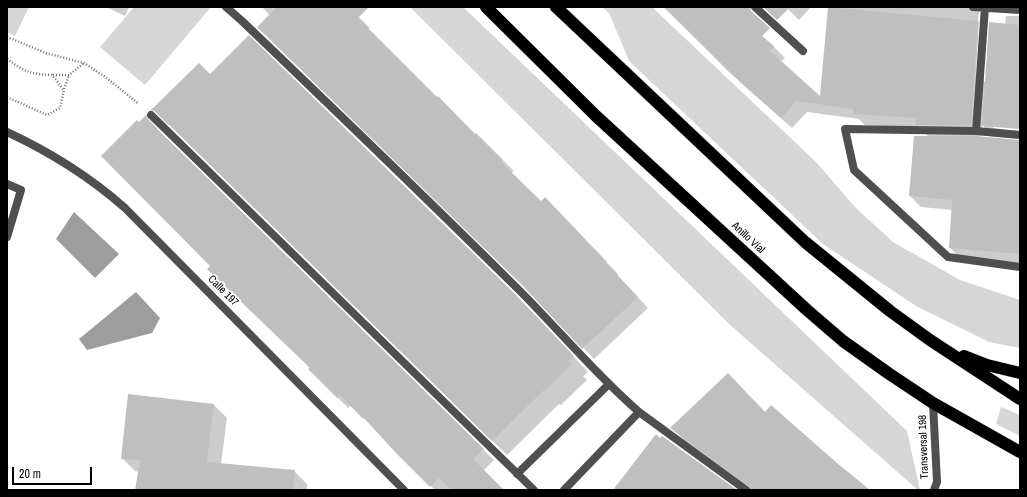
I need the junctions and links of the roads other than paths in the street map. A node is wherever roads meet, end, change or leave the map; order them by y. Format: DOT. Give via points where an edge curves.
graph roads {
  1 [pos="226,7"];
  2 [pos="486,7"];
  3 [pos="556,7"];
  4 [pos="564,7"];
  5 [pos="755,7"];
  6 [pos="973,7"];
  7 [pos="985,7"];
  8 [pos="1020,10"];
  9 [pos="591,39"];
  10 [pos="803,51"];
  11 [pos="151,115"];
  12 [pos="976,131"];
  13 [pos="7,132"];
  14 [pos="1020,135"];
  15 [pos="7,184"];
  16 [pos="7,237"];
  17 [pos="1020,267"];
  18 [pos="930,340"];
  19 [pos="1020,373"];
  20 [pos="609,384"];
  21 [pos="1020,399"];
  22 [pos="934,403"];
  23 [pos="639,412"];
  24 [pos="1020,452"];
  25 [pos="517,474"];
  26 [pos="529,488"];
  27 [pos="404,490"];
  28 [pos="564,490"];
  29 [pos="746,490"];
  30 [pos="934,490"];
  1 -- 20 [label="street" via="391,164"];
  2 -- 22 [label="highway, Anillo Víal" via="596,116 807,310 843,341"];
  3 -- 9 [label="highway"];
  4 -- 9 [label="street"];
  5 -- 10 [label="street"];
  6 -- 7 [label="street"];
  7 -- 8 [label="street"];
  7 -- 12 [label="street"];
  9 -- 18 [label="highway" via="805,242"];
  11 -- 25 [label="street"];
  12 -- 14 [label="street"];
  12 -- 17 [label="street" via="845,129 854,170 948,257"];
  13 -- 27 [label="street, Calle 197" via="68,165 125,208"];
  15 -- 16 [label="street" via="21,190"];
  18 -- 19 [label="highway" via="987,365"];
  18 -- 21 [label="highway"];
  20 -- 23 [label="street"];
  20 -- 25 [label="street"];
  22 -- 24 [label="highway, Anillo Víal"];
  22 -- 30 [label="street, Transversal 198" via="937,482"];
  23 -- 28 [label="street"];
  23 -- 29 [label="street"];
  25 -- 26 [label="street"];
}
